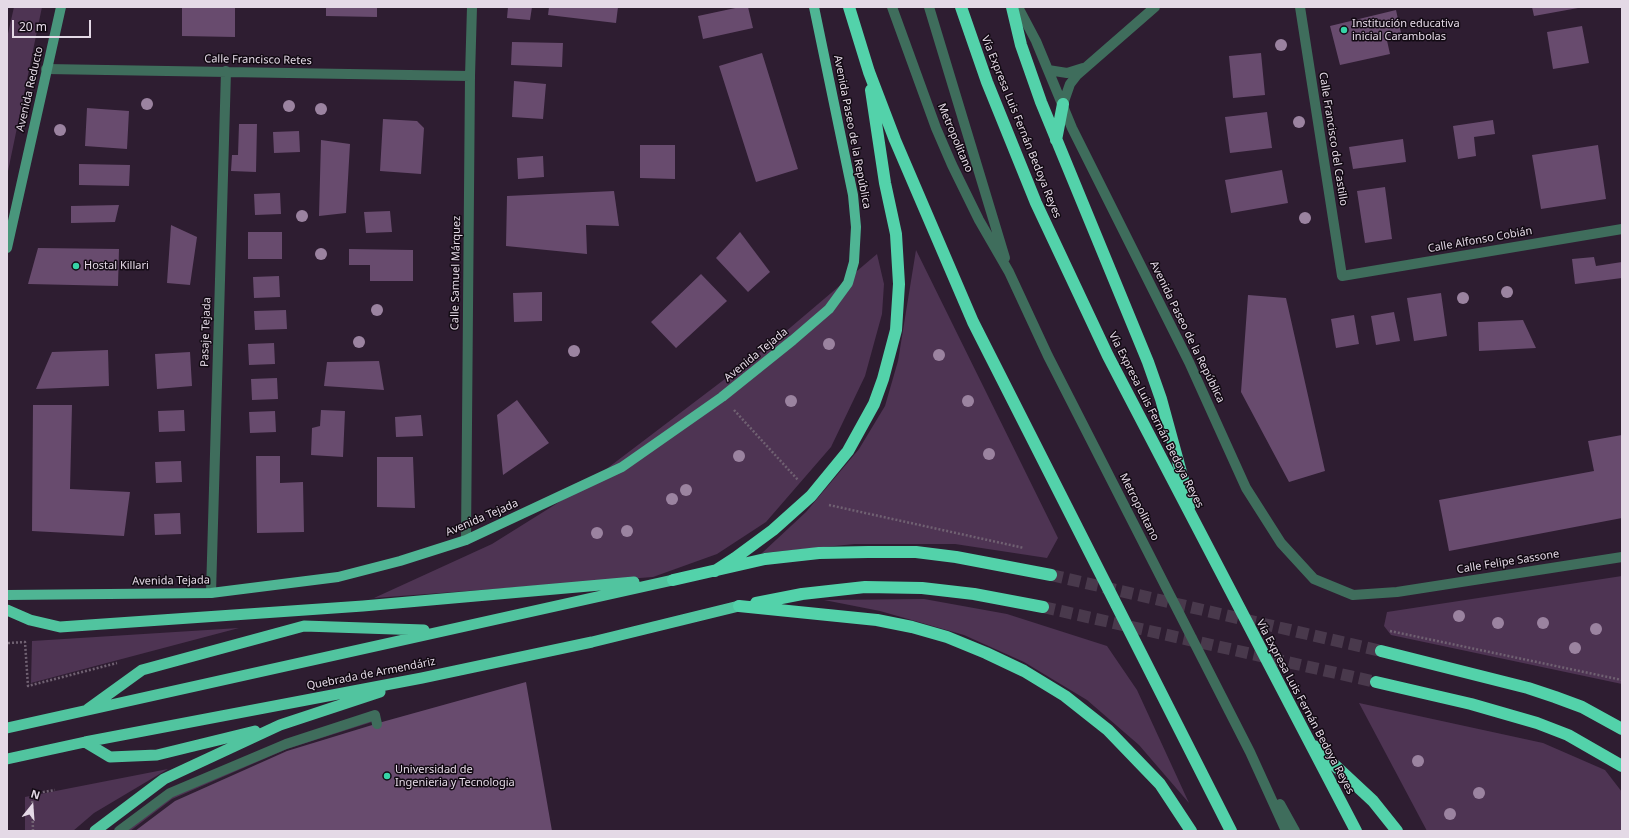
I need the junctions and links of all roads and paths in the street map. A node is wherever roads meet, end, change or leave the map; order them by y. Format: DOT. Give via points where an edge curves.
graph roads {
  1 [pos="61,7"];
  2 [pos="472,7"];
  3 [pos="814,7"];
  4 [pos="849,7"];
  5 [pos="892,7"];
  6 [pos="929,7"];
  7 [pos="961,7"];
  8 [pos="1012,7"];
  9 [pos="1018,7"];
  10 [pos="1155,7"];
  11 [pos="1300,7"];
  12 [pos="1085,67"];
  13 [pos="46,69"];
  14 [pos="1048,70"];
  15 [pos="226,71"];
  16 [pos="869,72"];
  17 [pos="470,76"];
  18 [pos="1063,104"];
  19 [pos="1056,140"];
  20 [pos="1622,229"];
  21 [pos="7,248"];
  22 [pos="854,262"];
  23 [pos="1009,272"];
  24 [pos="1342,276"];
  25 [pos="722,397"];
  26 [pos="800,481"];
  27 [pos="821,503"];
  28 [pos="1198,531"];
  29 [pos="466,540"];
  30 [pos="1027,548"];
  31 [pos="1622,557"];
  32 [pos="715,570"];
  33 [pos="1051,575"];
  34 [pos="673,580"];
  35 [pos="1397,592"];
  36 [pos="211,593"];
  37 [pos="7,595"];
  38 [pos="739,606"];
  39 [pos="1043,607"];
  40 [pos="7,610"];
  41 [pos="441,630"];
  42 [pos="1389,631"];
  43 [pos="8,643"];
  44 [pos="1381,651"];
  45 [pos="68,676"];
  46 [pos="422,678"];
  47 [pos="1622,680"];
  48 [pos="1376,682"];
  49 [pos="84,712"];
  50 [pos="377,724"];
  51 [pos="280,725"];
  52 [pos="7,728"];
  53 [pos="1622,729"];
  54 [pos="1307,739"];
  55 [pos="85,742"];
  56 [pos="1250,752"];
  57 [pos="7,759"];
  58 [pos="1622,766"];
  59 [pos="55,790"];
  60 [pos="33,831"];
  61 [pos="95,831"];
  62 [pos="119,831"];
  63 [pos="1191,831"];
  64 [pos="1231,831"];
  65 [pos="1286,831"];
  66 [pos="1295,831"];
  67 [pos="1356,831"];
  68 [pos="1397,831"];
  1 -- 13 [label="main road, Avenida Reducto"];
  2 -- 17 [label="street, Calle Samuel Márquez"];
  3 -- 22 [label="main road, Avenida Paseo de la República" via="853,195 856,227"];
  4 -- 16 [label="highway"];
  5 -- 23 [label="street, Metropolitano" via="952,165 979,220"];
  6 -- 23 [label="street, Metropolitano"];
  7 -- 28 [label="highway, Vía Expresa Luis Fernán Bedoya Reyes" via="1007,133 1062,259 1108,356"];
  8 -- 19 [label="highway" via="1021,45"];
  9 -- 14 [label="street, Avenida Paseo de la República"];
  10 -- 12 [label="street"];
  11 -- 24 [label="street, Calle Francisco del Castillo"];
  12 -- 14 [label="street" via="1067,73"];
  12 -- 18 [label="street" via="1070,84"];
  13 -- 15 [label="street, Calle Francisco Retes"];
  13 -- 21 [label="main road, Avenida Reducto"];
  14 -- 18 [label="street, Avenida Paseo de la República"];
  15 -- 17 [label="street, Calle Francisco Retes"];
  15 -- 36 [label="street, Pasaje Tejada"];
  16 -- 32 [label="highway" via="875,125 896,234 899,271 896,330 883,379 865,422 848,451 811,496 774,530"];
  16 -- 64 [label="highway" via="922,207 973,322"];
  17 -- 29 [label="street, Calle Samuel Márquez"];
  18 -- 19 [label="highway"];
  18 -- 35 [label="street, Avenida Paseo de la República" via="1072,128 1189,362 1246,488 1280,543 1314,579 1353,595"];
  19 -- 28 [label="highway" via="1148,362"];
  20 -- 24 [label="street, Calle Alfonso Cobián"];
  22 -- 25 [label="main road, Avenida Tejada" via="848,284 829,309"];
  23 -- 56 [label="street, Metropolitano" via="1048,356"];
  25 -- 26 [label="path"];
  25 -- 29 [label="main road, Avenida Tejada" via="622,467"];
  27 -- 30 [label="path"];
  28 -- 54 [label="highway, Vía Expresa Luis Fernán Bedoya Reyes"];
  29 -- 36 [label="main road, Avenida Tejada" via="338,577"];
  31 -- 35 [label="street, Calle Felipe Sassone"];
  32 -- 33 [label="highway" via="765,559 819,553 916,552"];
  32 -- 34 [label="highway"];
  34 -- 40 [label="highway" via="363,606 60,627 30,620"];
  34 -- 41 [label="highway"];
  36 -- 37 [label="main road, Avenida Tejada"];
  38 -- 39 [label="highway" via="802,594 865,588 929,589 974,594"];
  38 -- 46 [label="highway, Quebrada de Armendáriz" via="592,642"];
  38 -- 63 [label="highway" via="877,620 912,627 947,637 1024,671 1065,696 1108,730 1160,784"];
  41 -- 49 [label="highway"];
  41 -- 49 [label="highway" via="304,626 142,670"];
  42 -- 47 [label="path"];
  43 -- 45 [label="path" via="25,642 28,686"];
  44 -- 53 [label="highway" via="1555,696"];
  46 -- 51 [label="highway"];
  46 -- 55 [label="highway, Quebrada de Armendáriz"];
  48 -- 58 [label="highway" via="1471,704 1537,723 1568,735"];
  49 -- 52 [label="highway"];
  50 -- 62 [label="street" via="375,715 286,744 170,794"];
  51 -- 55 [label="highway" via="157,755 110,757"];
  51 -- 61 [label="highway" via="164,779"];
  54 -- 67 [label="highway, Vía Expresa Luis Fernán Bedoya Reyes"];
  54 -- 68 [label="highway" via="1373,801"];
  55 -- 57 [label="highway, Quebrada de Armendáriz"];
  56 -- 65 [label="street, Metropolitano"];
  56 -- 66 [label="street, Metropolitano"];
  59 -- 60 [label="path" via="32,794"];
}
